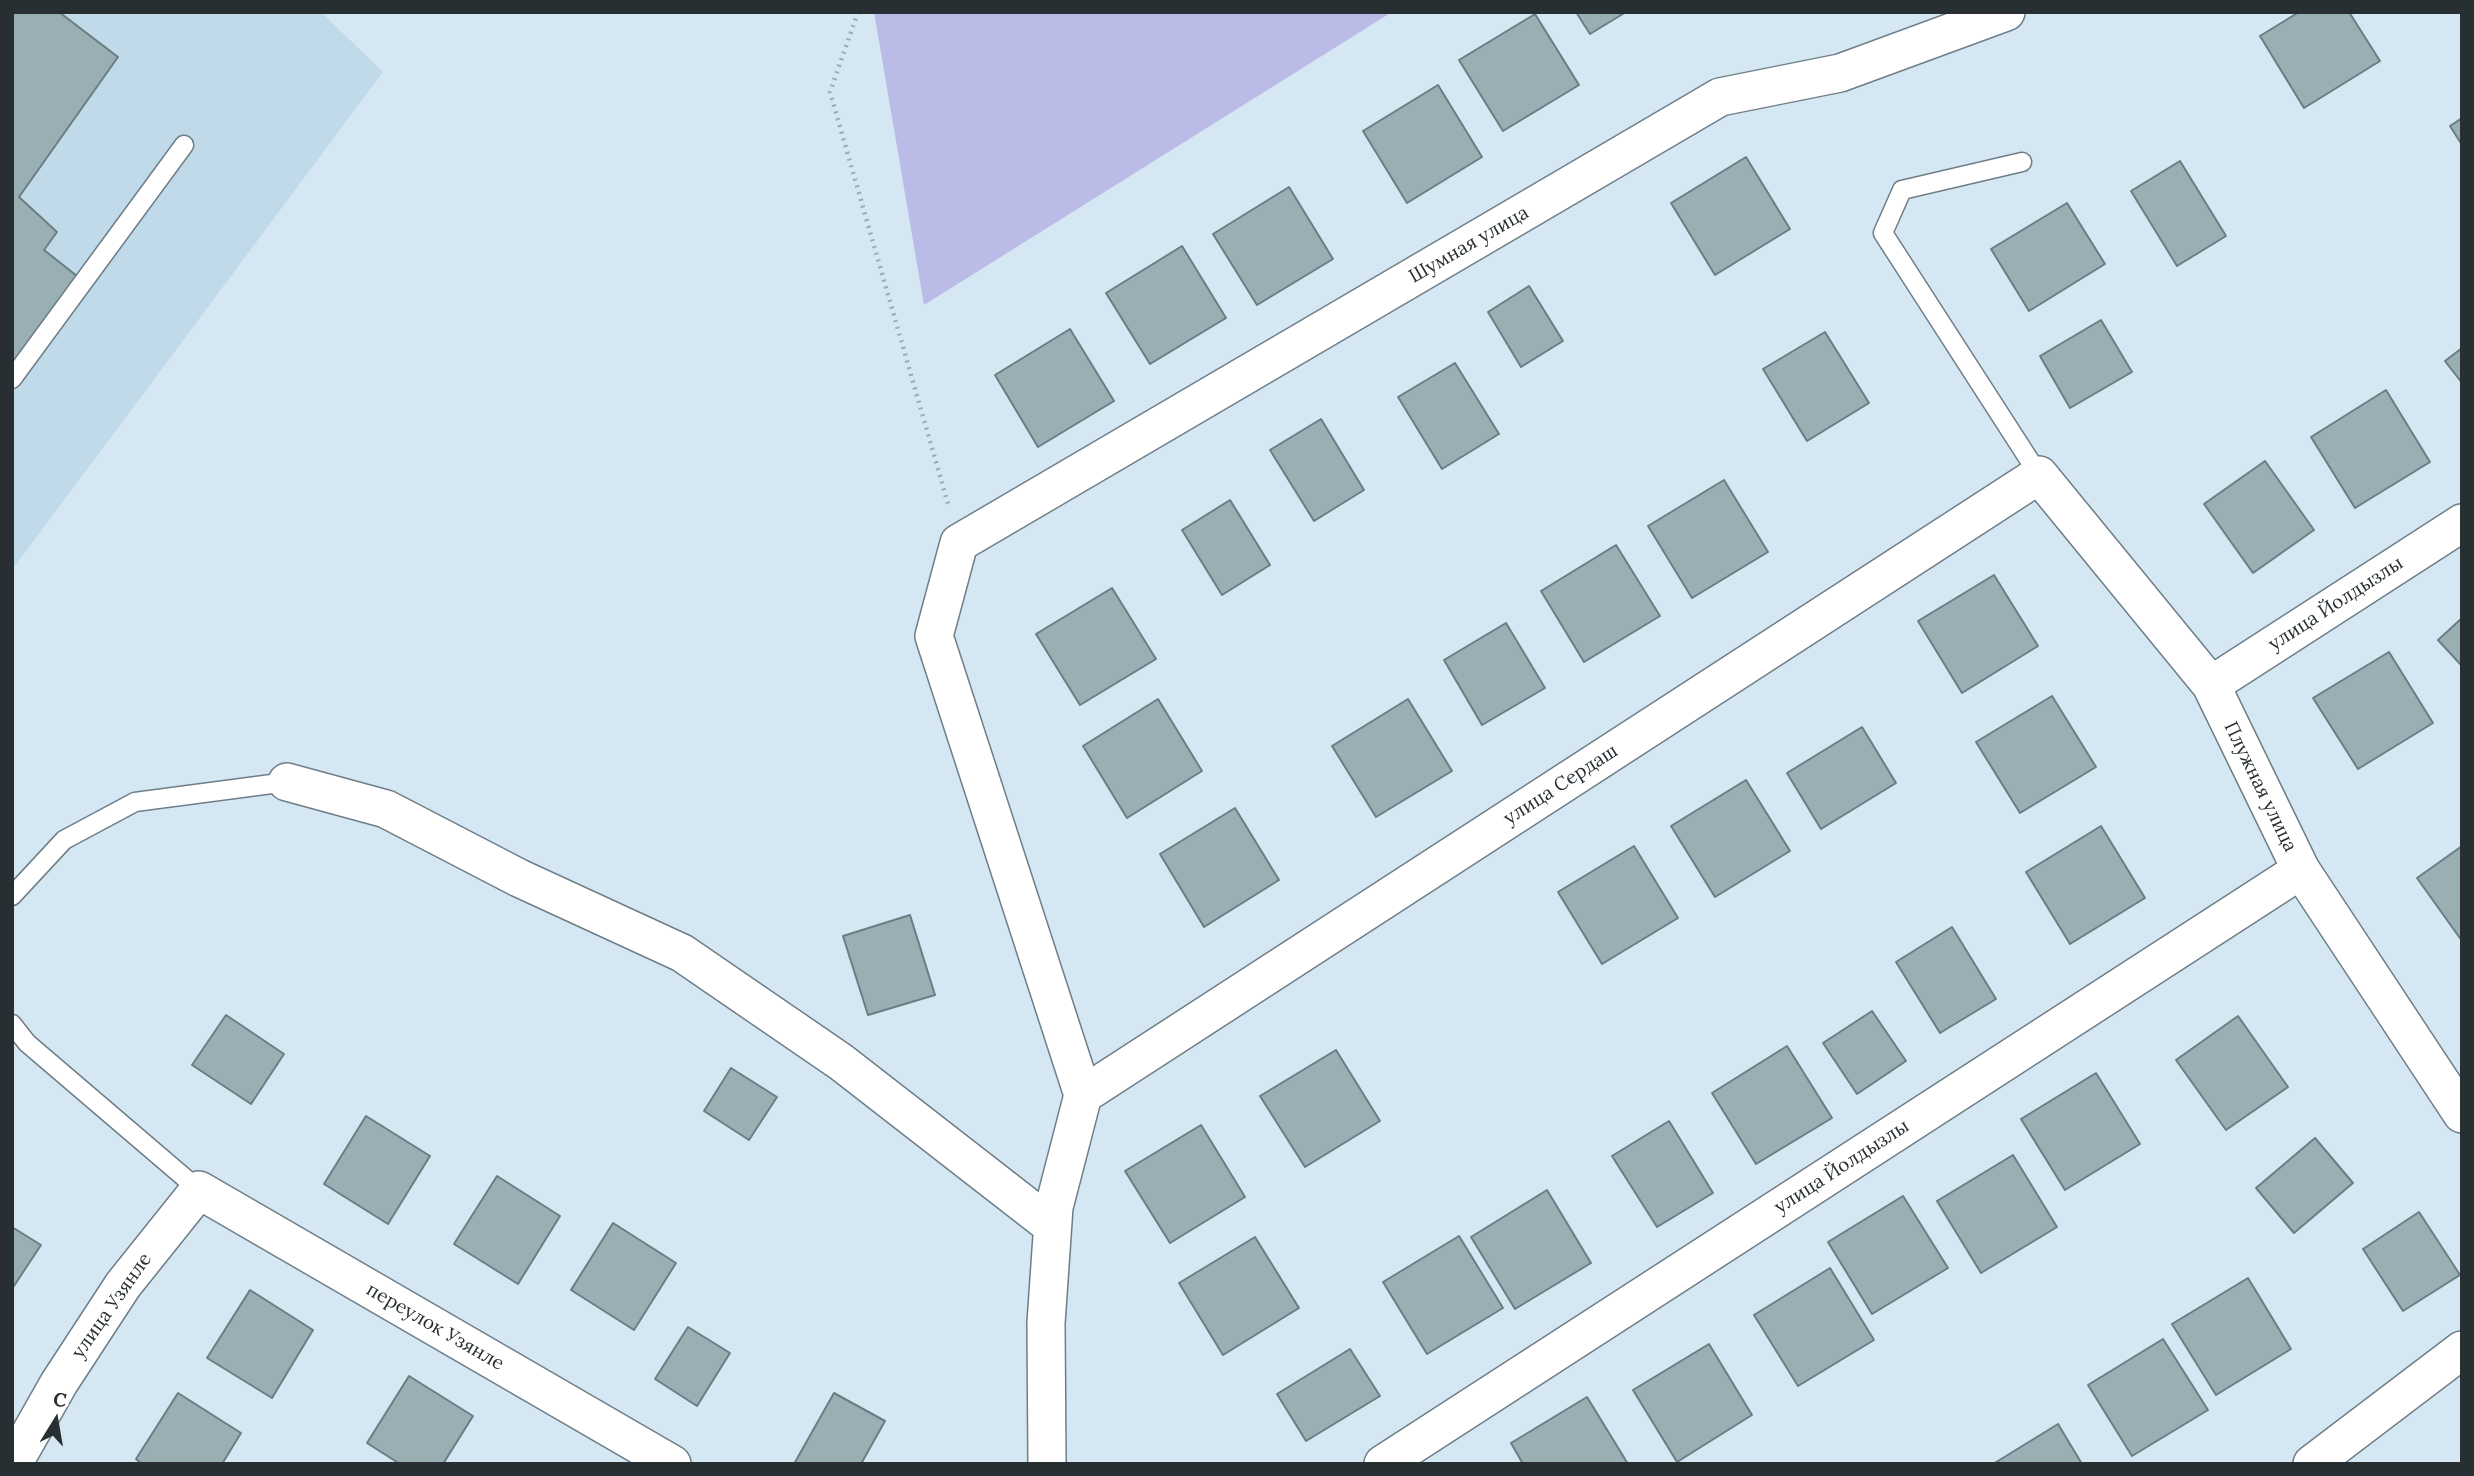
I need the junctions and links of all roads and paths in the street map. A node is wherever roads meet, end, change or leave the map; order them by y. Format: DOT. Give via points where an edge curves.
graph roads {
  1 [pos="858,12"];
  2 [pos="2006,12"];
  3 [pos="184,145"];
  4 [pos="2022,162"];
  5 [pos="12,379"];
  6 [pos="2039,475"];
  7 [pos="2462,523"];
  8 [pos="959,543"];
  9 [pos="2211,685"];
  10 [pos="287,782"];
  11 [pos="2301,870"];
  12 [pos="12,896"];
  13 [pos="12,1024"];
  14 [pos="1083,1095"];
  15 [pos="2462,1115"];
  16 [pos="199,1191"];
  17 [pos="1052,1226"];
  18 [pos="2462,1350"];
  19 [pos="13,1464"];
  20 [pos="672,1464"];
  21 [pos="1047,1464"];
  22 [pos="1383,1464"];
  23 [pos="2312,1464"];
  1 -- 8 [label="path" via="830,92"];
  2 -- 8 [label="street, Шумная улица" via="1840,73 1720,97"];
  3 -- 5 [label="lane"];
  4 -- 6 [label="lane" via="1902,190 1883,233"];
  6 -- 9 [label="street, Плужная улица"];
  6 -- 14 [label="street, улица Сердаш"];
  7 -- 9 [label="street, улица Йолдызлы"];
  8 -- 14 [label="street" via="934,636"];
  9 -- 11 [label="street, Плужная улица"];
  10 -- 12 [label="lane" via="135,802 64,840"];
  10 -- 17 [label="street" via="386,809 519,878 682,953 841,1062"];
  11 -- 15 [label="street, Плужная улица"];
  11 -- 22 [label="street, улица Йолдызлы"];
  13 -- 16 [label="lane" via="27,1043"];
  14 -- 17 [label="street"];
  16 -- 19 [label="street, улица Узянле" via="123,1285"];
  16 -- 20 [label="street, переулок Узянле"];
  17 -- 21 [label="street" via="1046,1323"];
  18 -- 23 [label="street"];
}
